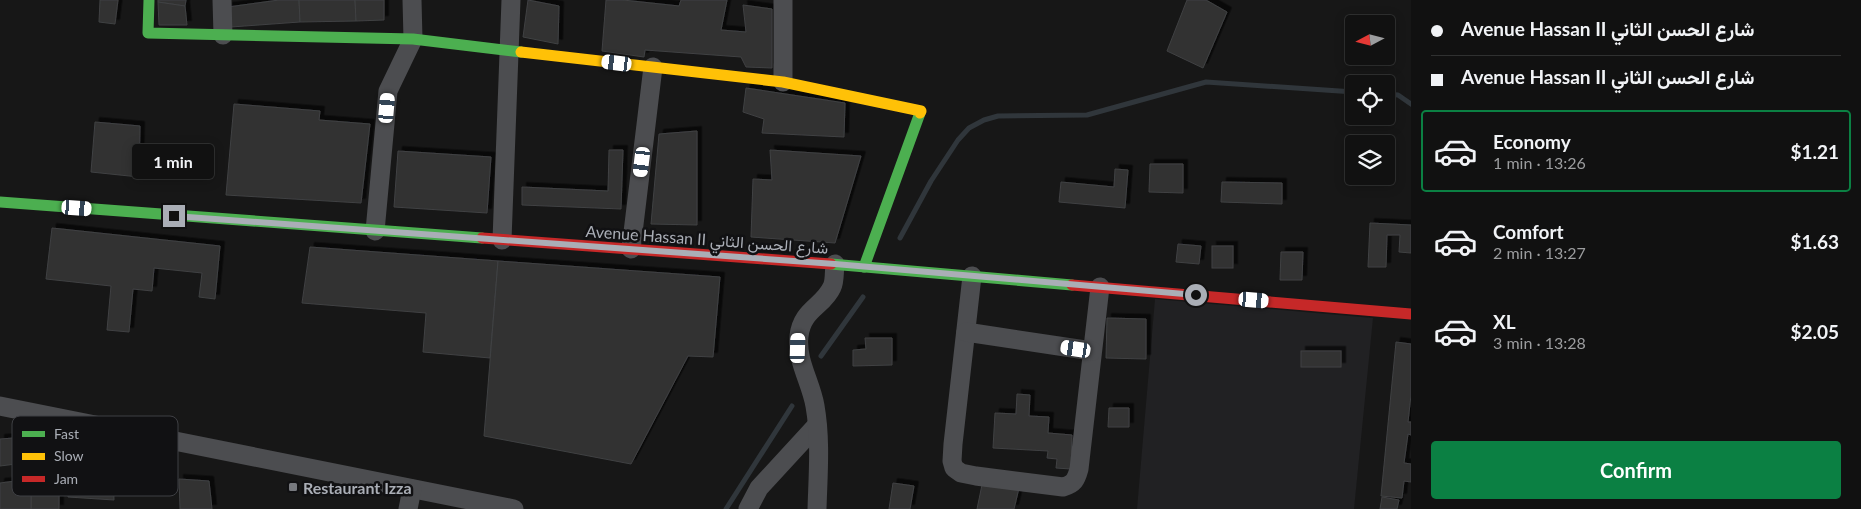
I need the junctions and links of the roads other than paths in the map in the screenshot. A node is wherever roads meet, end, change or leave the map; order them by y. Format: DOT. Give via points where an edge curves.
graph roads {
  1 [pos="149,0"];
  2 [pos="222,0"];
  3 [pos="412,0"];
  4 [pos="511,0"];
  5 [pos="783,0"];
  6 [pos="222,35"];
  7 [pos="413,39"];
  8 [pos="509,50"];
  9 [pos="653,67"];
  10 [pos="783,82"];
  11 [pos="0,202"];
  12 [pos="375,231"];
  13 [pos="502,240"];
  14 [pos="631,249"];
  15 [pos="835,264"];
  16 [pos="864,267"];
  17 [pos="972,276"];
  18 [pos="1100,287"];
  19 [pos="1411,314"];
  20 [pos="966,332"];
  21 [pos="1092,352"];
  22 [pos="0,406"];
  23 [pos="50,416"];
  24 [pos="817,425"];
  25 [pos="178,442"];
  26 [pos="412,489"];
  27 [pos="408,509"];
  28 [pos="514,509"];
  29 [pos="748,509"];
  30 [pos="817,509"];
  1 -- 6 [label="street" via="148,33"];
  2 -- 6 [label="street"];
  3 -- 7 [label="street"];
  4 -- 8 [label="street"];
  5 -- 10 [label="street"];
  6 -- 7 [label="street"];
  7 -- 8 [label="street"];
  7 -- 12 [label="street" via="388,91"];
  8 -- 9 [label="street"];
  8 -- 13 [label="street"];
  9 -- 10 [label="street"];
  9 -- 14 [label="street"];
  10 -- 16 [label="street" via="921,111"];
  11 -- 12 [label="street, Avenue Hassan II شارع الحسن الثاني"];
  12 -- 13 [label="street, Avenue Hassan II شارع الحسن الثاني"];
  13 -- 14 [label="street, Avenue Hassan II شارع الحسن الثاني"];
  14 -- 15 [label="street, Avenue Hassan II شارع الحسن الثاني"];
  15 -- 16 [label="street, Avenue Hassan II شارع الحسن الثاني"];
  15 -- 24 [label="street" via="832,287 803,319 799,335 800,361 815,406"];
  16 -- 17 [label="street, Avenue Hassan II شارع الحسن الثاني"];
  17 -- 18 [label="street, Avenue Hassan II شارع الحسن الثاني"];
  17 -- 20 [label="street"];
  18 -- 19 [label="street, Avenue Hassan II شارع الحسن الثاني"];
  18 -- 21 [label="street"];
  20 -- 21 [label="street"];
  20 -- 21 [label="street" via="952,461 954,468 961,473 976,476 1063,487 1076,480"];
  22 -- 23 [label="street"];
  24 -- 29 [label="street" via="759,488"];
  24 -- 30 [label="street"];
  25 -- 26 [label="street"];
  26 -- 27 [label="street"];
  26 -- 28 [label="street"];
}
